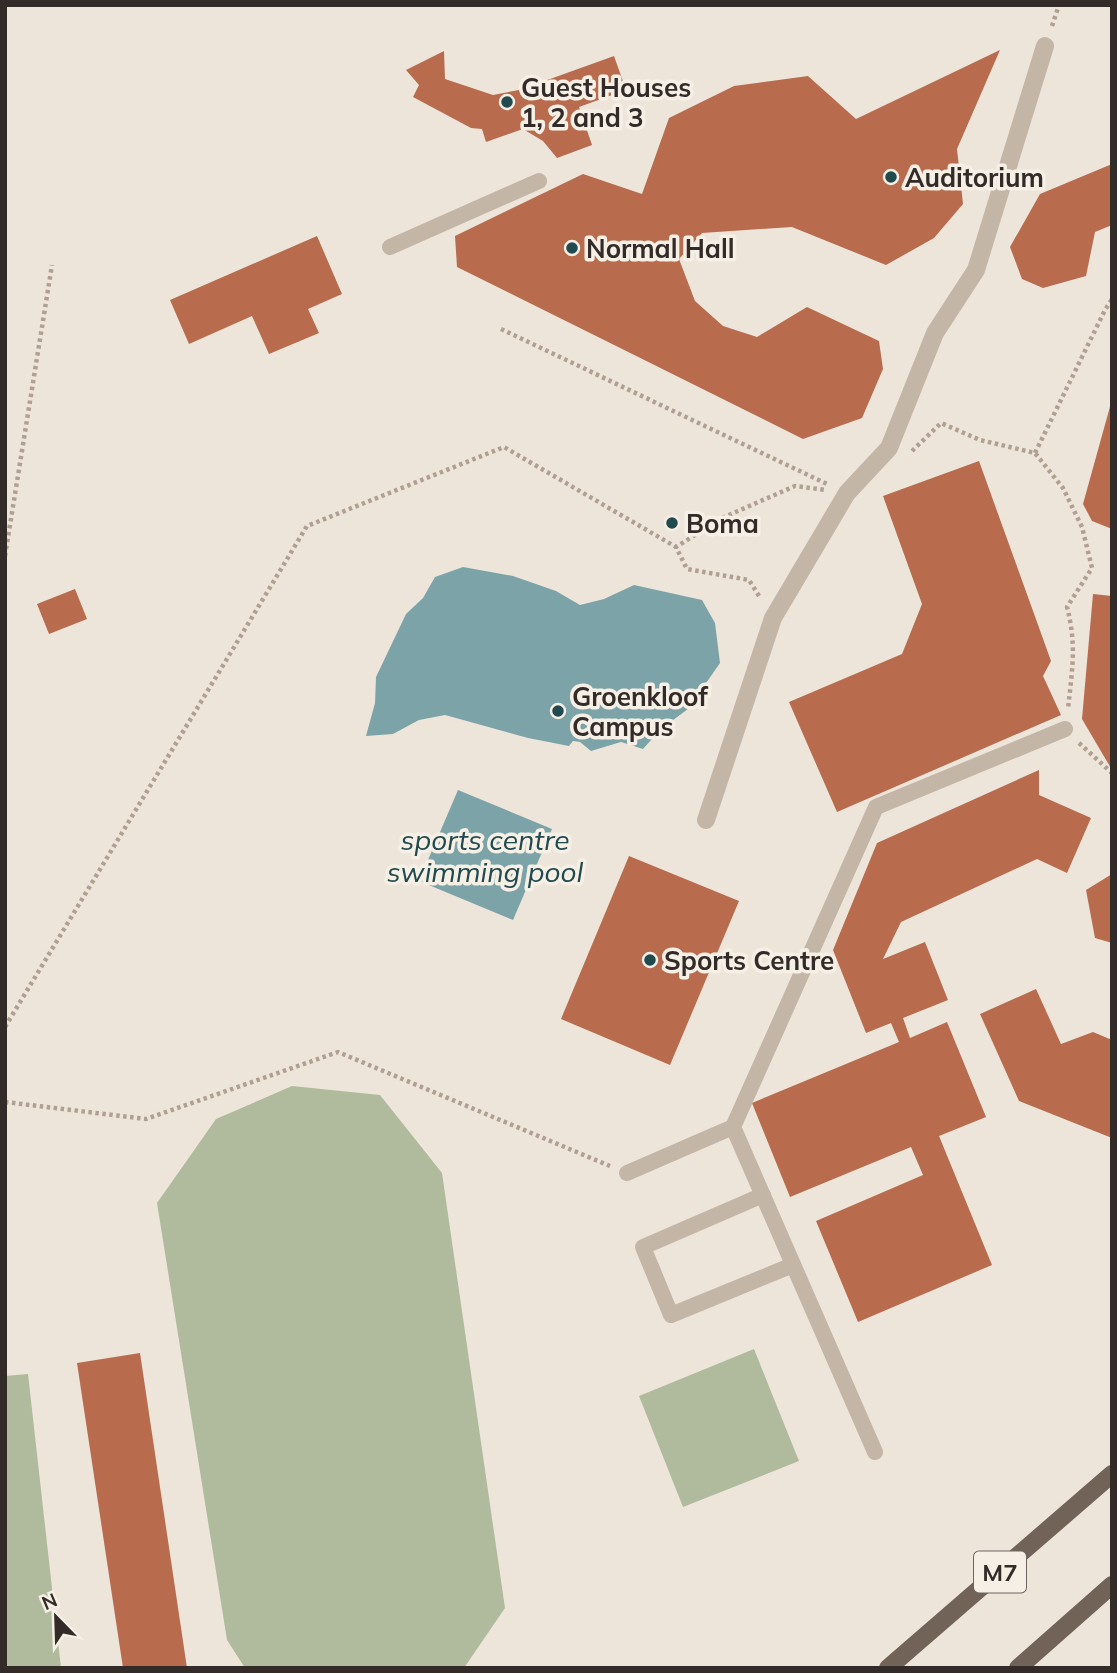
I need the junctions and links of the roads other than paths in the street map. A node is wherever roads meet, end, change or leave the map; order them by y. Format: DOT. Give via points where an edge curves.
graph roads {
  1 [pos="1045,47"];
  2 [pos="539,181"];
  3 [pos="390,247"];
  4 [pos="1065,729"];
  5 [pos="706,820"];
  6 [pos="733,1127"];
  7 [pos="627,1173"];
  8 [pos="763,1195"];
  9 [pos="793,1265"];
  10 [pos="875,1452"];
  11 [pos="1112,1474"];
  12 [pos="1112,1585"];
  13 [pos="888,1668"];
  14 [pos="1018,1668"];
  1 -- 5 [label="street" via="976,270 935,333 888,448 847,493 773,618"];
  2 -- 3 [label="lane"];
  4 -- 6 [label="lane" via="876,807"];
  6 -- 7 [label="lane"];
  6 -- 8 [label="lane"];
  8 -- 9 [label="lane"];
  8 -- 9 [label="lane" via="643,1247 671,1315"];
  9 -- 10 [label="lane"];
  11 -- 13 [label="main road, M7"];
  12 -- 14 [label="main road"];
}
